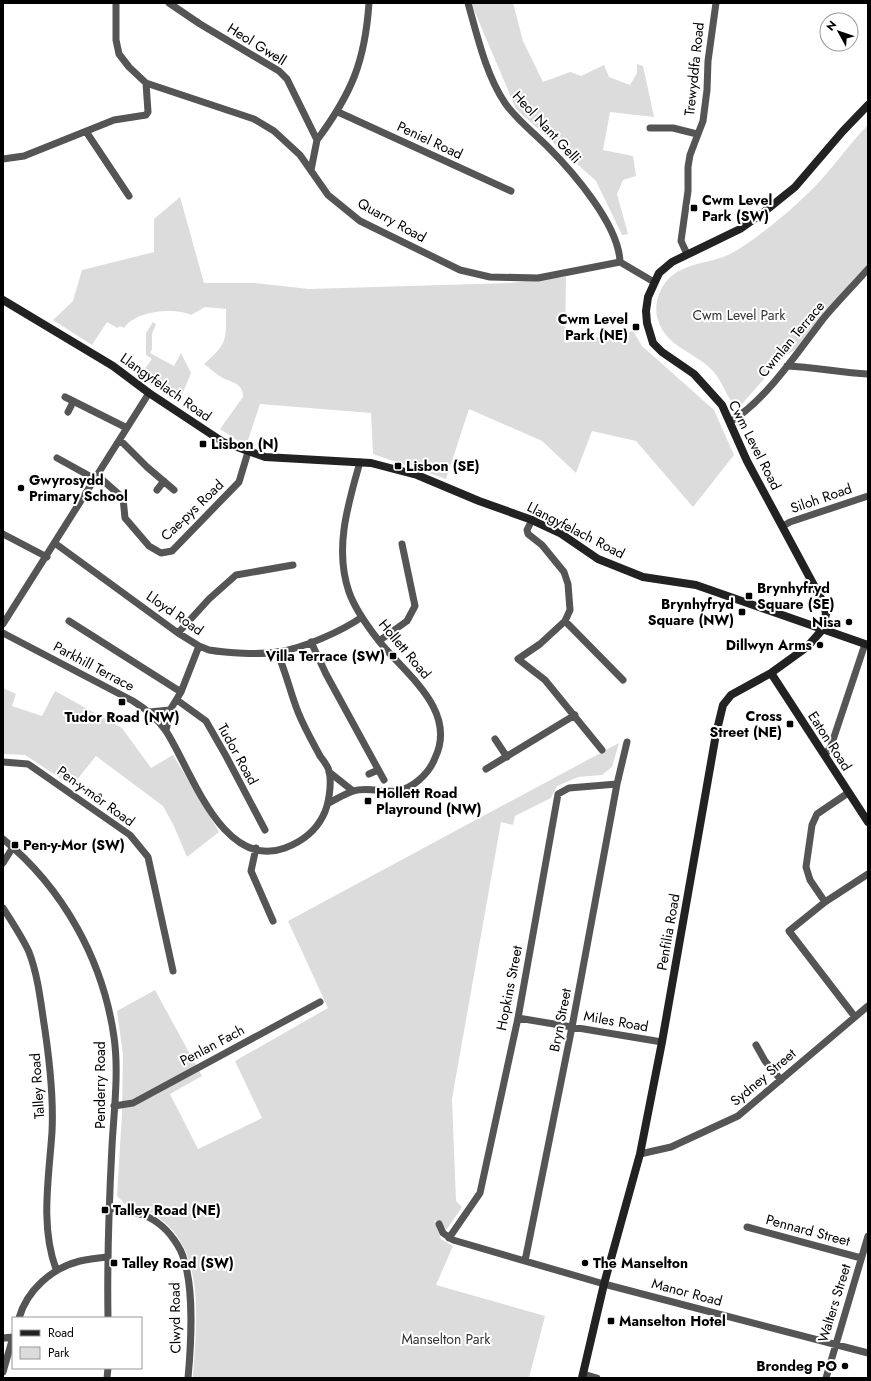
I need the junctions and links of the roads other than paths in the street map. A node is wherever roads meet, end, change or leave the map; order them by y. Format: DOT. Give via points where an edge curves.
graph roads {
  1 [pos="116,3"];
  2 [pos="169,3"];
  3 [pos="369,3"];
  4 [pos="468,3"];
  5 [pos="716,3"];
  6 [pos="146,84"];
  7 [pos="868,105"];
  8 [pos="338,112"];
  9 [pos="650,128"];
  10 [pos="86,133"];
  11 [pos="697,134"];
  12 [pos="317,140"];
  13 [pos="3,159"];
  14 [pos="311,170"];
  15 [pos="511,191"];
  16 [pos="130,196"];
  17 [pos="687,254"];
  18 [pos="620,262"];
  19 [pos="868,269"];
  20 [pos="654,282"];
  21 [pos="3,300"];
  22 [pos="787,366"];
  23 [pos="868,374"];
  24 [pos="149,393"];
  25 [pos="66,397"];
  26 [pos="73,402"];
  27 [pos="68,412"];
  28 [pos="730,422"];
  29 [pos="127,428"];
  30 [pos="120,440"];
  31 [pos="248,452"];
  32 [pos="57,458"];
  33 [pos="360,462"];
  34 [pos="96,478"];
  35 [pos="164,481"];
  36 [pos="157,490"];
  37 [pos="174,490"];
  38 [pos="867,499"];
  39 [pos="532,520"];
  40 [pos="783,526"];
  41 [pos="3,534"];
  42 [pos="56,544"];
  43 [pos="402,544"];
  44 [pos="47,557"];
  45 [pos="293,565"];
  46 [pos="362,616"];
  47 [pos="69,621"];
  48 [pos="565,621"];
  49 [pos="3,624"];
  50 [pos="822,630"];
  51 [pos="178,632"];
  52 [pos="3,633"];
  53 [pos="379,641"];
  54 [pos="311,642"];
  55 [pos="866,644"];
  56 [pos="199,646"];
  57 [pos="277,652"];
  58 [pos="771,673"];
  59 [pos="623,680"];
  60 [pos="181,692"];
  61 [pos="177,700"];
  62 [pos="170,710"];
  63 [pos="149,712"];
  64 [pos="575,715"];
  65 [pos="166,731"];
  66 [pos="495,739"];
  67 [pos="627,742"];
  68 [pos="602,750"];
  69 [pos="825,755"];
  70 [pos="507,757"];
  71 [pos="3,762"];
  72 [pos="486,769"];
  73 [pos="378,770"];
  74 [pos="329,772"];
  75 [pos="369,774"];
  76 [pos="384,780"];
  77 [pos="617,784"];
  78 [pos="353,791"];
  79 [pos="848,793"];
  80 [pos="329,803"];
  81 [pos="868,822"];
  82 [pos="265,830"];
  83 [pos="3,839"];
  84 [pos="13,847"];
  85 [pos="256,848"];
  86 [pos="3,863"];
  87 [pos="868,874"];
  88 [pos="825,902"];
  89 [pos="3,908"];
  90 [pos="273,921"];
  91 [pos="173,971"];
  92 [pos="320,1002"];
  93 [pos="868,1006"];
  94 [pos="855,1017"];
  95 [pos="518,1018"];
  96 [pos="572,1027"];
  97 [pos="662,1042"];
  98 [pos="756,1045"];
  99 [pos="781,1080"];
  100 [pos="114,1106"];
  101 [pos="640,1154"];
  102 [pos="109,1208"];
  103 [pos="438,1224"];
  104 [pos="747,1227"];
  105 [pos="868,1236"];
  106 [pos="449,1238"];
  107 [pos="108,1257"];
  108 [pos="861,1258"];
  109 [pos="526,1261"];
  110 [pos="56,1270"];
  111 [pos="604,1284"];
  112 [pos="19,1317"];
  113 [pos="108,1317"];
  114 [pos="12,1340"];
  115 [pos="834,1344"];
  116 [pos="868,1354"];
  117 [pos="3,1372"];
  118 [pos="582,1376"];
  119 [pos="188,1378"];
  120 [pos="597,1378"];
  121 [pos="826,1378"];
  1 -- 6 [label="street, Quarry Road" via="118,54"];
  2 -- 12 [label="street, Heol Gwell" via="279,71 287,79"];
  3 -- 8 [label="street" via="362,58"];
  4 -- 18 [label="street, Heol Nant Gelli" via="478,39 504,101 583,186 606,223 620,252"];
  5 -- 11 [label="street, Trewyddfa Road" via="703,121"];
  6 -- 10 [label="street" via="146,115 114,120"];
  6 -- 14 [label="street, Quarry Road" via="254,118 284,139"];
  7 -- 17 [label="street, Cwm Level Road" via="795,187 740,229"];
  8 -- 12 [label="street"];
  8 -- 15 [label="street, Peniel Road"];
  9 -- 11 [label="street" via="673,128"];
  10 -- 13 [label="street" via="24,156"];
  10 -- 16 [label="street"];
  11 -- 17 [label="street, Trewyddfa Road" via="688,167 688,191 681,241"];
  12 -- 14 [label="street"];
  14 -- 18 [label="street, Quarry Road" via="328,195 360,221 460,270 490,277 538,278"];
  17 -- 20 [label="street, Cwm Level Road" via="659,273"];
  18 -- 20 [label="street"];
  19 -- 22 [label="street, Cwmlan Terrace"];
  20 -- 28 [label="street, Cwm Level Road" via="646,311 653,343 705,384 722,405"];
  21 -- 24 [label="street, Llangyfelach Road" via="113,366"];
  22 -- 23 [label="street"];
  22 -- 28 [label="street, Cwmlan Terrace" via="743,414"];
  24 -- 29 [label="street"];
  24 -- 31 [label="street, Llangyfelach Road" via="223,442"];
  25 -- 26 [label="street"];
  26 -- 27 [label="street"];
  26 -- 29 [label="street"];
  28 -- 40 [label="street, Cwm Level Road" via="747,461"];
  29 -- 30 [label="street"];
  30 -- 34 [label="street"];
  30 -- 35 [label="street"];
  31 -- 33 [label="street, Llangyfelach Road" via="265,457"];
  31 -- 34 [label="street, Cae-pys Road" via="239,482 172,551 161,553 148,546 125,518 123,498"];
  32 -- 34 [label="street, Cae-pys Road"];
  33 -- 39 [label="street, Llangyfelach Road" via="416,475"];
  33 -- 46 [label="street, Hollett Road" via="344,524 342,544 343,568 348,587"];
  34 -- 42 [label="street"];
  35 -- 36 [label="street"];
  35 -- 37 [label="street"];
  38 -- 40 [label="street, Siloh Road"];
  39 -- 48 [label="street" via="527,530 528,534 542,545 564,572 568,584 570,610"];
  39 -- 50 [label="street, Llangyfelach Road" via="560,533 598,559 643,577 696,585"];
  40 -- 50 [label="street, Cwm Level Road" via="824,604 826,614"];
  41 -- 44 [label="street"];
  42 -- 44 [label="street"];
  42 -- 51 [label="street, Lloyd Road"];
  43 -- 53 [label="street" via="415,606 407,621"];
  44 -- 49 [label="street"];
  45 -- 51 [label="street" via="236,575"];
  46 -- 53 [label="street, Hollett Road"];
  46 -- 54 [label="street, Lloyd Road" via="348,626"];
  47 -- 60 [label="street"];
  48 -- 59 [label="street"];
  48 -- 64 [label="street" via="540,644 518,659 545,680"];
  50 -- 55 [label="street, Llangyfelach Road"];
  50 -- 58 [label="street, Penfilia Road" via="807,647"];
  51 -- 56 [label="street, Lloyd Road"];
  52 -- 63 [label="street, Parkhill Terrace" via="133,700"];
  53 -- 78 [label="street, Hollett Road" via="419,685 433,705 441,729 440,748 432,764 419,780 402,790"];
  54 -- 57 [label="street, Lloyd Road"];
  54 -- 73 [label="street"];
  55 -- 69 [label="street" via="831,746"];
  56 -- 57 [label="street, Lloyd Road" via="217,651"];
  56 -- 60 [label="street"];
  57 -- 74 [label="street" via="298,712"];
  58 -- 69 [label="street, Eaton Road"];
  58 -- 97 [label="street, Penfilia Road" via="731,695 723,705"];
  60 -- 61 [label="street"];
  61 -- 62 [label="street"];
  61 -- 82 [label="street, Tudor Road" via="206,721"];
  62 -- 63 [label="street"];
  62 -- 65 [label="street"];
  63 -- 65 [label="street, Parkhill Terrace"];
  64 -- 68 [label="street"];
  64 -- 70 [label="street"];
  65 -- 85 [label="street" via="203,800 221,826 231,837 244,845"];
  66 -- 70 [label="street"];
  67 -- 77 [label="street, Bryn Street"];
  69 -- 79 [label="street, Eaton Road"];
  70 -- 72 [label="street"];
  71 -- 91 [label="street, Pen-y-môr Road" via="28,764 130,835 148,857"];
  73 -- 75 [label="street"];
  73 -- 76 [label="street"];
  74 -- 78 [label="street"];
  74 -- 80 [label="street"];
  77 -- 95 [label="street, Hopkins Street" via="569,788 558,794"];
  77 -- 96 [label="street, Bryn Street"];
  78 -- 80 [label="street, Hollett Road"];
  79 -- 81 [label="street, Eaton Road"];
  79 -- 88 [label="street" via="817,814 812,825 806,867 810,880"];
  80 -- 85 [label="street" via="323,817 310,834 294,844 279,850"];
  83 -- 84 [label="street, Penderry Road"];
  84 -- 86 [label="street"];
  84 -- 100 [label="street, Penderry Road" via="32,864 56,893 77,926 94,964 114,1038"];
  85 -- 90 [label="street" via="251,871"];
  87 -- 88 [label="street"];
  88 -- 94 [label="street" via="789,931"];
  89 -- 110 [label="street, Talley Road" via="28,952 47,1041 52,1130 47,1225 50,1252"];
  92 -- 100 [label="street, Penlan Fach" via="133,1103"];
  93 -- 94 [label="street, Sydney Street"];
  94 -- 99 [label="street, Sydney Street"];
  95 -- 96 [label="street, Miles Road"];
  95 -- 106 [label="street, Hopkins Street" via="480,1193"];
  96 -- 97 [label="street, Miles Road"];
  96 -- 109 [label="street, Bryn Street"];
  97 -- 101 [label="street, Penfilia Road"];
  98 -- 99 [label="street"];
  99 -- 101 [label="street, Sydney Street" via="738,1116 671,1147"];
  100 -- 102 [label="street, Penderry Road"];
  101 -- 111 [label="street, Penfilia Road"];
  102 -- 107 [label="street, Penderry Road"];
  102 -- 119 [label="street, Clwyd Road" via="137,1212 158,1223 175,1241 184,1259 190,1295"];
  103 -- 106 [label="street"];
  104 -- 108 [label="street, Pennard Street"];
  105 -- 108 [label="street, Walters Street"];
  106 -- 109 [label="street, Manor Road"];
  107 -- 110 [label="street" via="80,1261"];
  107 -- 113 [label="street, Penderry Road"];
  108 -- 115 [label="street, Walters Street"];
  109 -- 111 [label="street, Manor Road"];
  110 -- 112 [label="street" via="30,1295"];
  111 -- 115 [label="street, Manor Road"];
  111 -- 118 [label="street, Penfilia Road"];
  114 -- 117 [label="street"];
  115 -- 116 [label="street, Manor Road"];
  115 -- 121 [label="street, Walters Street"];
  118 -- 120 [label="street"];
}
